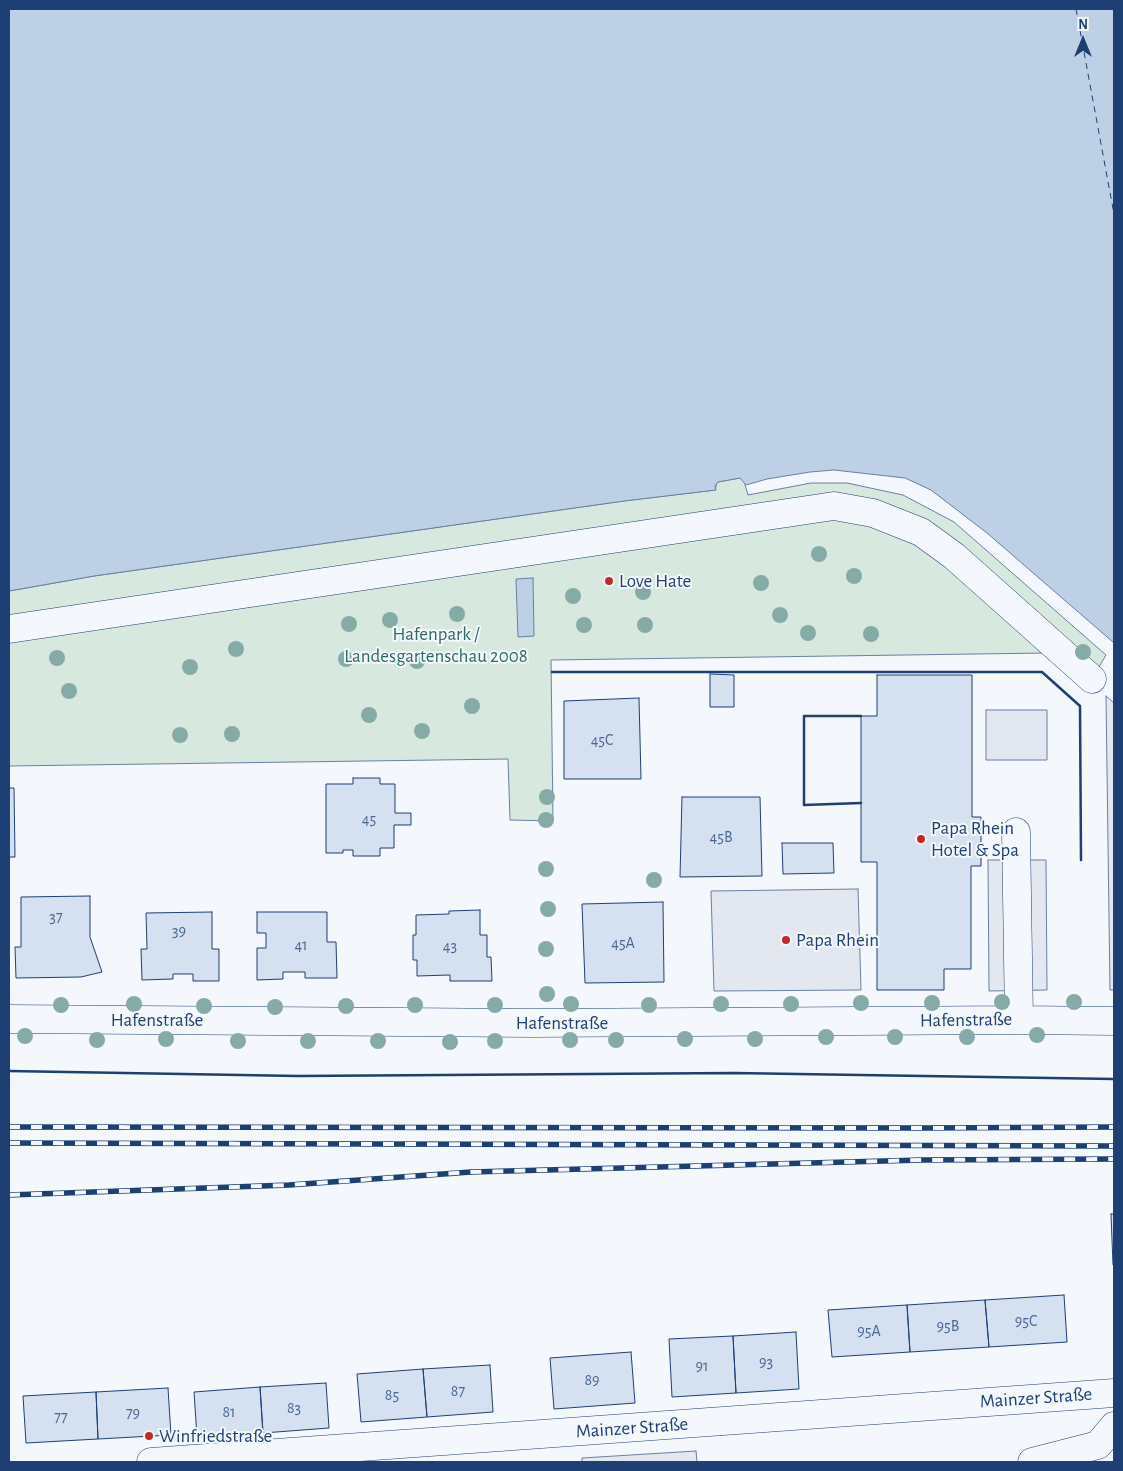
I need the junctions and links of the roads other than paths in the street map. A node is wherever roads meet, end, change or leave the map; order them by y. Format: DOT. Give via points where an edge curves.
graph roads {
  1 [pos="9,629"];
  2 [pos="1092,679"];
  3 [pos="1016,832"];
  4 [pos="9,1019"];
  5 [pos="1019,1020"];
  6 [pos="1114,1021"];
  7 [pos="1114,1393"];
  8 [pos="1114,1426"];
  9 [pos="150,1462"];
  10 [pos="1032,1462"];
  1 -- 2 [label="street" via="834,506 874,513 921,532 954,556"];
  3 -- 5 [label="street"];
  4 -- 5 [label="street, Hafenstraße" via="532,1023"];
  5 -- 6 [label="street, Hafenstraße"];
  7 -- 9 [label="street, Mainzer Straße"];
  8 -- 10 [label="street" via="1098,1445"];
}
